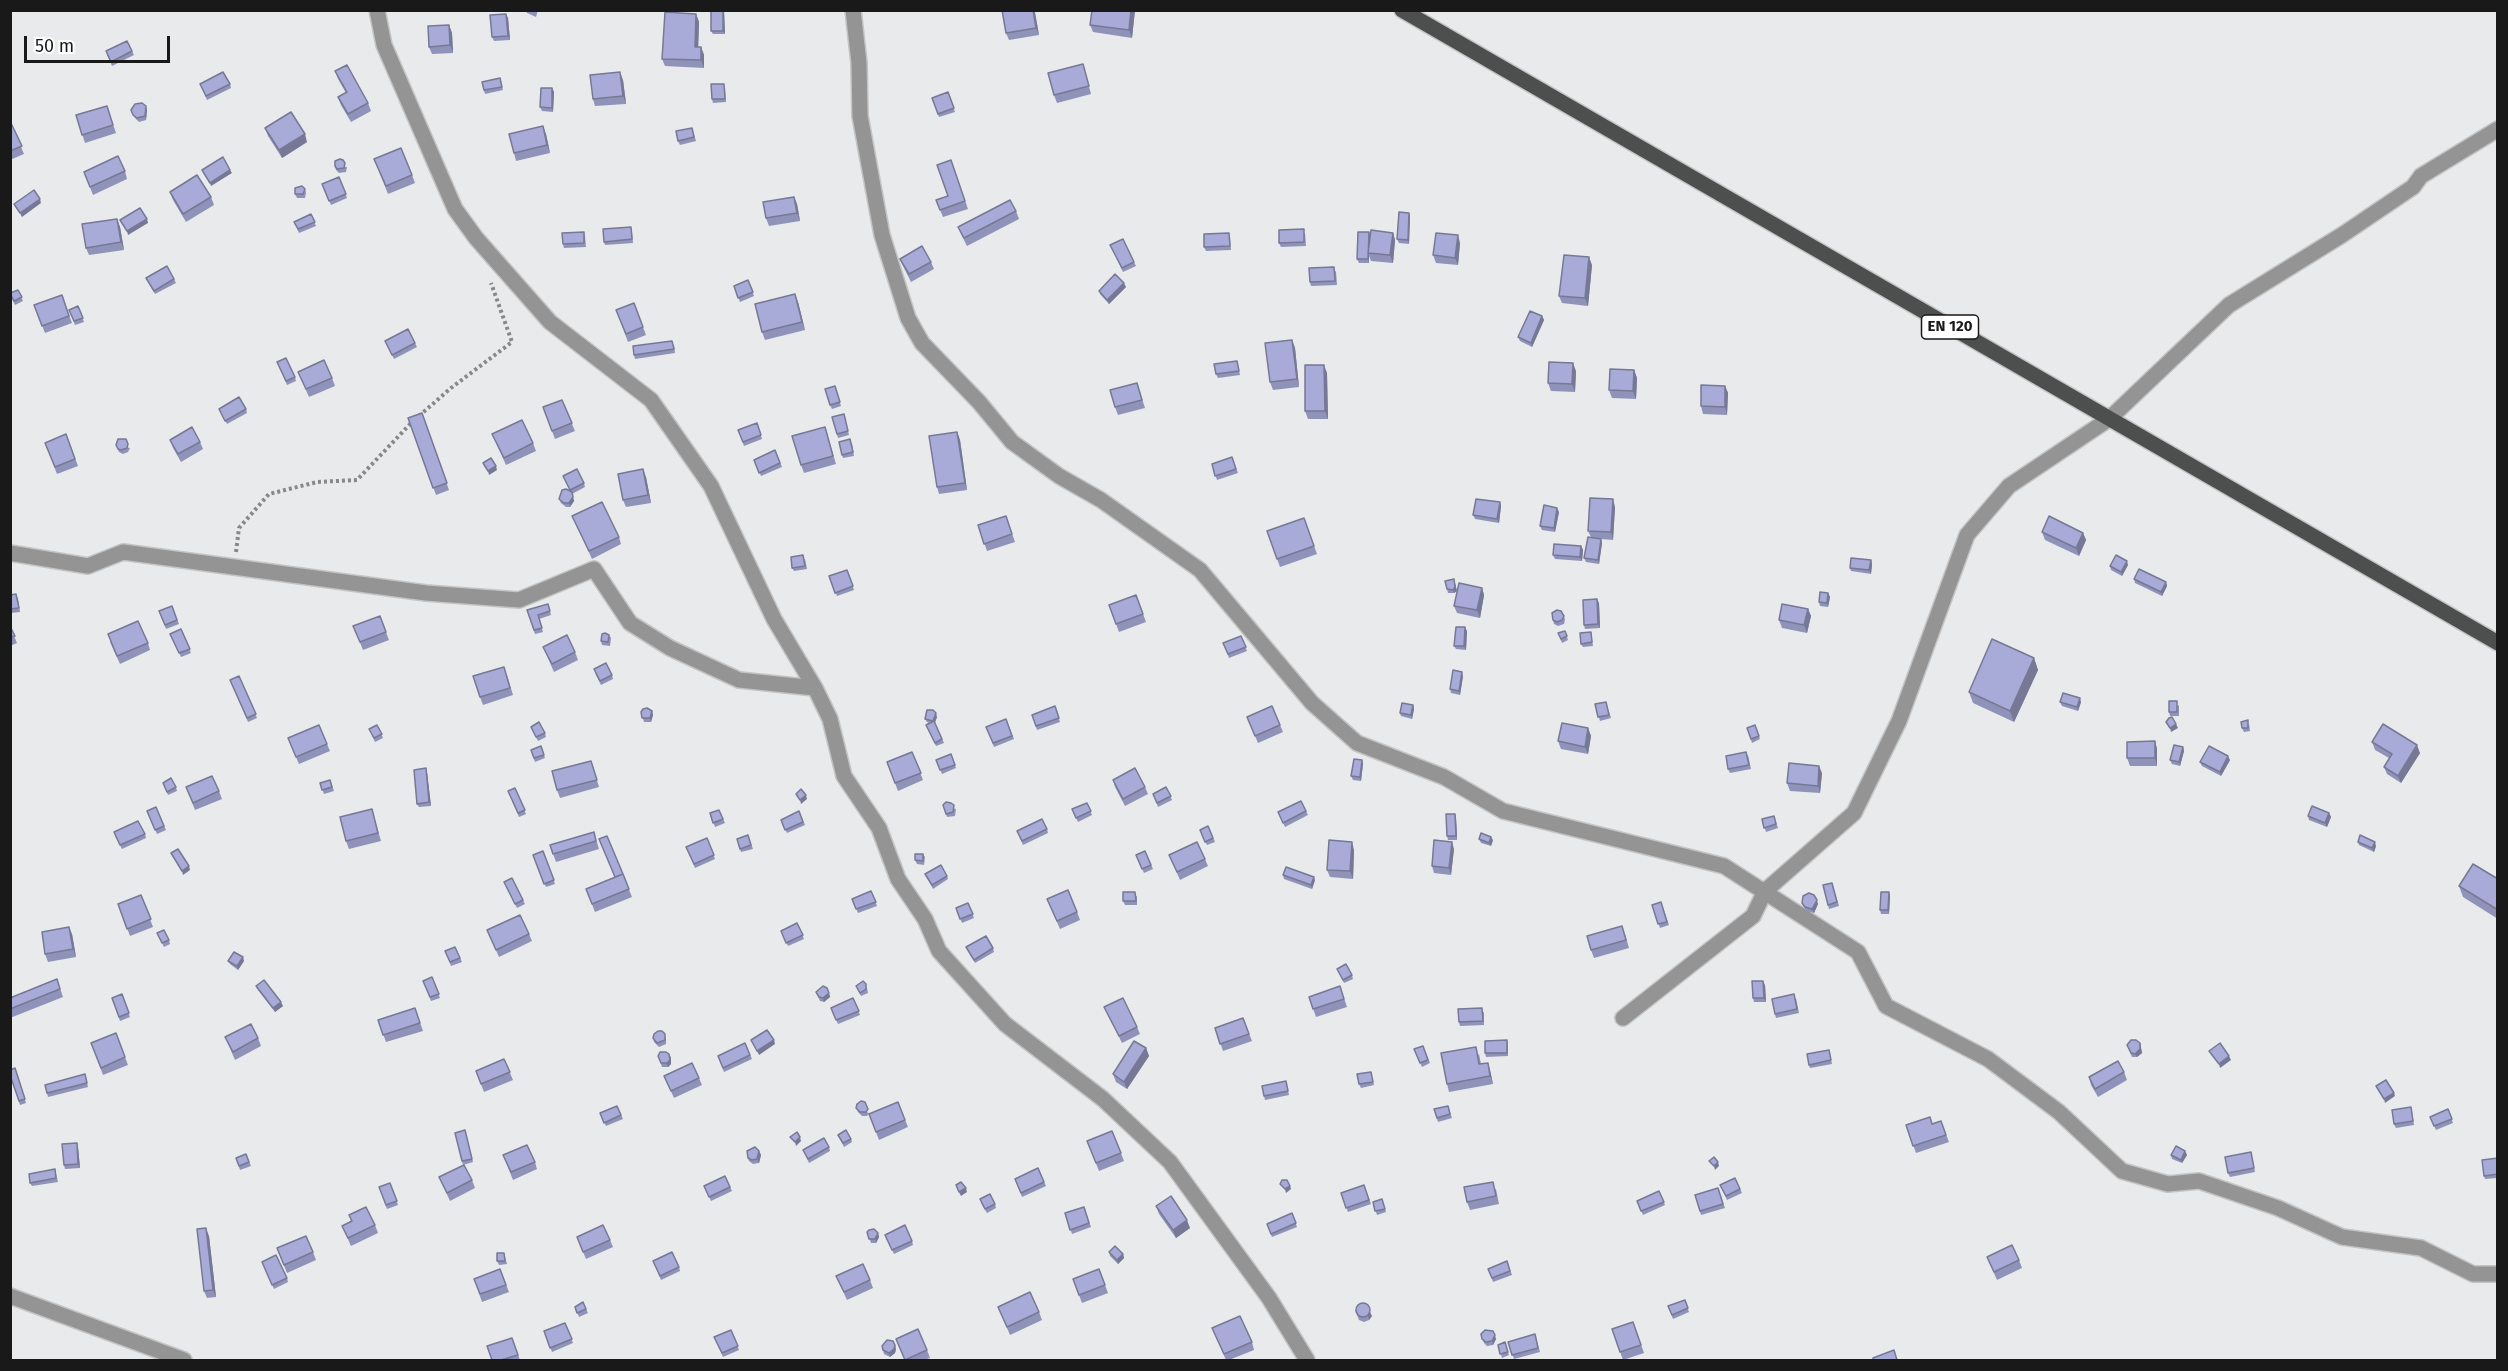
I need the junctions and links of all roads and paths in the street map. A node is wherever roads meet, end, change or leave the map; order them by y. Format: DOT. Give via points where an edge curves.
graph roads {
  1 [pos="376,10"];
  2 [pos="853,10"];
  3 [pos="1402,10"];
  4 [pos="2498,129"];
  5 [pos="490,280"];
  6 [pos="2109,419"];
  7 [pos="10,553"];
  8 [pos="235,565"];
  9 [pos="2498,643"];
  10 [pos="815,688"];
  11 [pos="1765,891"];
  12 [pos="1623,1018"];
  13 [pos="2498,1274"];
  14 [pos="10,1296"];
  15 [pos="184,1360"];
  16 [pos="1307,1360"];
  1 -- 10 [label="street" via="384,45 455,209 550,322 651,400 711,486 774,619"];
  2 -- 11 [label="street" via="860,116 882,235 908,318 922,343 1012,442 1200,570 1312,703 1357,743 1444,777 1503,811 1724,866"];
  3 -- 6 [label="main road, EN 120"];
  4 -- 6 [label="street" via="2421,176 2413,187 2342,235 2229,305"];
  5 -- 8 [label="path" via="512,342 402,431 357,480 318,482 269,494 239,528"];
  6 -- 9 [label="main road, EN 120"];
  6 -- 11 [label="street" via="2009,486 1967,535 1899,721 1854,813"];
  7 -- 8 [label="street" via="88,566 123,552"];
  8 -- 10 [label="street" via="426,593 519,600 594,569 630,623 670,648 739,680"];
  10 -- 16 [label="street" via="830,719 844,776 879,828 898,879 925,919 939,951 1005,1024 1103,1099 1170,1162 1269,1298"];
  11 -- 12 [label="street" via="1753,916"];
  11 -- 13 [label="street" via="1858,952 1886,1006 1988,1059 2060,1112 2122,1171 2168,1184 2199,1181 2278,1208 2342,1237 2421,1248 2473,1274"];
  14 -- 15 [label="street"];
}
